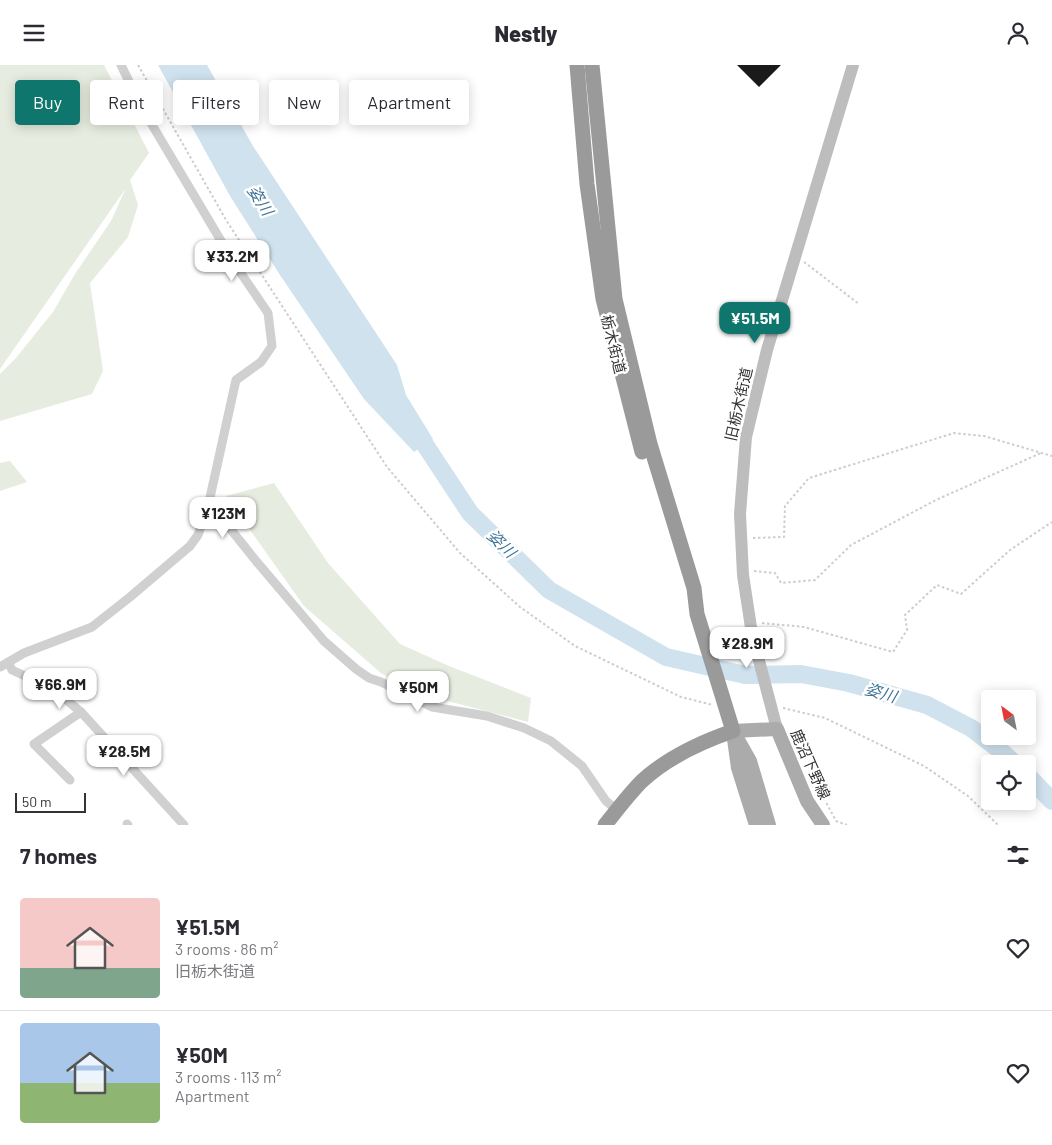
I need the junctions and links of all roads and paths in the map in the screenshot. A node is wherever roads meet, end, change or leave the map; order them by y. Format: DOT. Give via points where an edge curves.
graph roads {
  1 [pos="121,65"];
  2 [pos="138,65"];
  3 [pos="577,65"];
  4 [pos="592,65"];
  5 [pos="853,65"];
  6 [pos="796,256"];
  7 [pos="859,304"];
  8 [pos="1042,453"];
  9 [pos="1052,456"];
  10 [pos="209,502"];
  11 [pos="1052,522"];
  12 [pos="740,538"];
  13 [pos="743,575"];
  14 [pos="697,613"];
  15 [pos="751,628"];
  16 [pos="8,662"];
  17 [pos="0,667"];
  18 [pos="769,701"];
  19 [pos="726,704"];
  20 [pos="82,712"];
  21 [pos="777,729"];
  22 [pos="733,731"];
  23 [pos="70,780"];
  24 [pos="803,791"];
  25 [pos="617,810"];
  26 [pos="184,825"];
  27 [pos="606,825"];
  28 [pos="756,825"];
  29 [pos="769,825"];
  30 [pos="823,825"];
  31 [pos="847,825"];
  32 [pos="998,825"];
  1 -- 10 [label="street" via="142,108 231,258 268,313 272,346 261,362 236,380"];
  2 -- 19 [label="path" via="226,220 387,467 460,553 520,607 575,646 681,697"];
  3 -- 14 [label="highway, 栃木街道" via="587,184 603,299 638,439 683,589"];
  4 -- 14 [label="highway, 栃木街道" via="615,299 650,444 694,588"];
  5 -- 6 [label="street, 旧栃木街道"];
  6 -- 7 [label="path"];
  6 -- 12 [label="street, 旧栃木街道" via="767,350 746,437"];
  8 -- 9 [label="path"];
  8 -- 12 [label="path" via="984,436 954,433 808,478 785,506 784,537"];
  8 -- 13 [label="path" via="936,500 851,545 815,580 781,583 775,573 756,570"];
  10 -- 16 [label="street" via="198,535 190,546 130,597 92,627"];
  10 -- 25 [label="street" via="324,641 356,669 432,707 487,716 551,741 582,766 606,801"];
  11 -- 15 [label="path" via="1010,550 961,594 938,585 905,615 907,629 893,652 804,627"];
  12 -- 13 [label="street, 旧栃木街道"];
  13 -- 15 [label="street, 旧栃木街道"];
  14 -- 19 [label="highway, 栃木街道"];
  15 -- 18 [label="street, 旧栃木街道"];
  16 -- 17 [label="street"];
  16 -- 20 [label="street" via="12,670 53,689"];
  18 -- 21 [label="street, 旧栃木街道"];
  18 -- 32 [label="path" via="824,718 924,766 968,796"];
  19 -- 22 [label="highway, 栃木街道"];
  20 -- 23 [label="street" via="34,744"];
  20 -- 26 [label="street"];
  21 -- 22 [label="main road, 鹿沼下野線"];
  21 -- 24 [label="main road, 鹿沼下野線"];
  22 -- 25 [label="highway" via="684,751 664,764 642,781"];
  22 -- 28 [label="main road" via="738,768"];
  22 -- 29 [label="main road" via="750,761"];
  24 -- 30 [label="main road, 鹿沼下野線"];
  24 -- 31 [label="path" via="819,789 836,821"];
  25 -- 27 [label="highway"];
}
